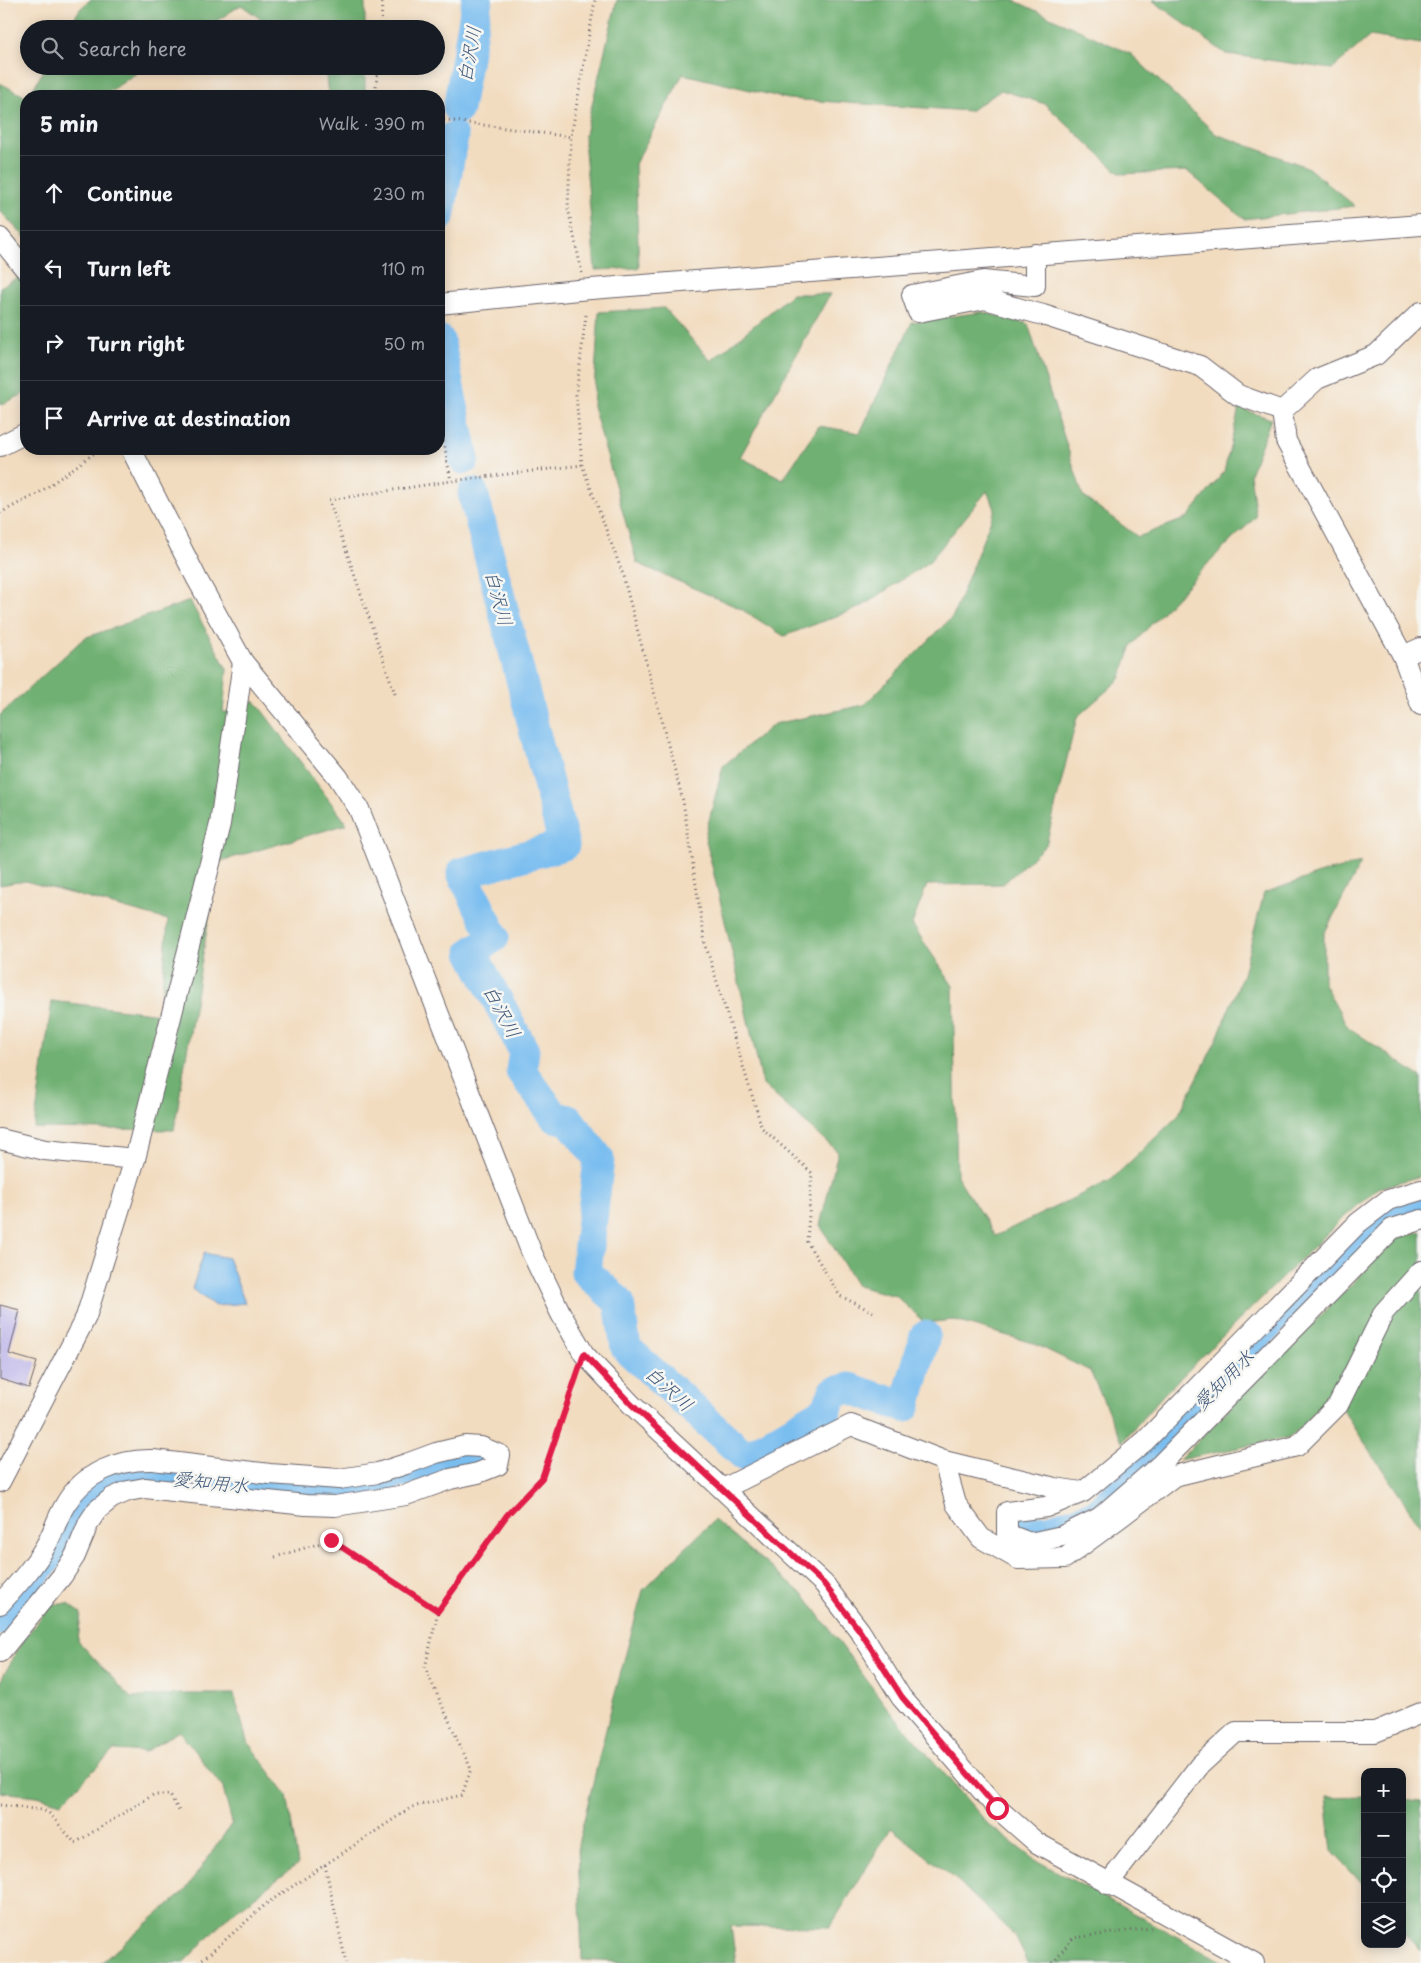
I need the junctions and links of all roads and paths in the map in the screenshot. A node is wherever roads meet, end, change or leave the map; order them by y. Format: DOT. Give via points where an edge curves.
graph roads {
  1 [pos="382,0"];
  2 [pos="595,0"];
  3 [pos="381,20"];
  4 [pos="377,75"];
  5 [pos="376,90"];
  6 [pos="445,120"];
  7 [pos="571,138"];
  8 [pos="1421,225"];
  9 [pos="0,238"];
  10 [pos="1035,254"];
  11 [pos="20,263"];
  12 [pos="582,273"];
  13 [pos="445,303"];
  14 [pos="1421,312"];
  15 [pos="586,316"];
  16 [pos="1282,411"];
  17 [pos="20,436"];
  18 [pos="0,446"];
  19 [pos="445,452"];
  20 [pos="92,455"];
  21 [pos="134,455"];
  22 [pos="582,465"];
  23 [pos="450,481"];
  24 [pos="0,513"];
  25 [pos="1421,648"];
  26 [pos="1402,656"];
  27 [pos="244,662"];
  28 [pos="395,694"];
  29 [pos="1421,705"];
  30 [pos="0,1139"];
  31 [pos="134,1159"];
  32 [pos="1421,1190"];
  33 [pos="1421,1220"];
  34 [pos="1421,1271"];
  35 [pos="872,1312"];
  36 [pos="584,1354"];
  37 [pos="944,1461"];
  38 [pos="0,1482"];
  39 [pos="723,1490"];
  40 [pos="1083,1492"];
  41 [pos="275,1557"];
  42 [pos="0,1604"];
  43 [pos="438,1611"];
  44 [pos="0,1652"];
  45 [pos="1421,1713"];
  46 [pos="0,1805"];
  47 [pos="179,1811"];
  48 [pos="325,1865"];
  49 [pos="1108,1884"];
  50 [pos="1152,1927"];
  51 [pos="199,1963"];
  52 [pos="346,1963"];
  53 [pos="1053,1963"];
  54 [pos="1254,1963"];
  1 -- 3 [label="path"];
  2 -- 7 [label="path"];
  4 -- 5 [label="path"];
  6 -- 7 [label="path"];
  7 -- 12 [label="path" via="568,208"];
  8 -- 10 [label="street"];
  9 -- 11 [label="street"];
  10 -- 13 [label="street"];
  10 -- 16 [label="street" via="1035,286 983,281 912,295 918,312 985,299 1043,314 1200,366 1238,395"];
  14 -- 16 [label="street" via="1376,355 1317,379"];
  15 -- 22 [label="path" via="576,395"];
  16 -- 26 [label="street" via="1286,441"];
  17 -- 18 [label="street"];
  19 -- 23 [label="path"];
  20 -- 24 [label="path" via="39,494"];
  21 -- 27 [label="street" via="197,579"];
  22 -- 23 [label="path"];
  22 -- 35 [label="path" via="622,572 682,801 705,943 762,1128 812,1174 807,1242 840,1296"];
  23 -- 28 [label="path" via="329,500"];
  25 -- 26 [label="street"];
  26 -- 29 [label="street"];
  27 -- 31 [label="street" via="220,824"];
  27 -- 36 [label="street" via="338,777 359,809 531,1251"];
  30 -- 31 [label="street" via="45,1150"];
  31 -- 38 [label="street" via="86,1317"];
  32 -- 40 [label="street" via="1388,1200 1358,1223 1145,1441"];
  33 -- 40 [label="street" via="1392,1229 1161,1464 1099,1518 1062,1536 1030,1543 1007,1534 1008,1512 1046,1507"];
  34 -- 37 [label="street" via="1384,1312 1338,1405 1297,1446 1174,1476 1065,1558 1018,1559 981,1538 956,1504"];
  36 -- 39 [label="street" via="631,1404"];
  36 -- 43 [label="path" via="542,1478 507,1515"];
  37 -- 39 [label="street" via="851,1425"];
  37 -- 40 [label="street"];
  39 -- 49 [label="street" via="824,1584 860,1631 902,1697 997,1808 1037,1843"];
  41 -- 43 [label="path" via="331,1540"];
  42 -- 44 [label="street" via="36,1562 73,1493 97,1472 116,1464 136,1459 153,1460 339,1479 378,1473 465,1446 481,1447 500,1455 498,1464 478,1473 406,1495 335,1506 145,1488 128,1491 97,1510 62,1576"];
  43 -- 48 [label="path" via="425,1668 470,1769 462,1795 412,1807"];
  45 -- 49 [label="street" via="1375,1732 1236,1732 1200,1765"];
  46 -- 47 [label="path" via="49,1813 75,1843 153,1796 170,1795"];
  48 -- 51 [label="path" via="266,1904"];
  48 -- 52 [label="path"];
  49 -- 54 [label="street"];
  50 -- 53 [label="path" via="1073,1938"];
}
